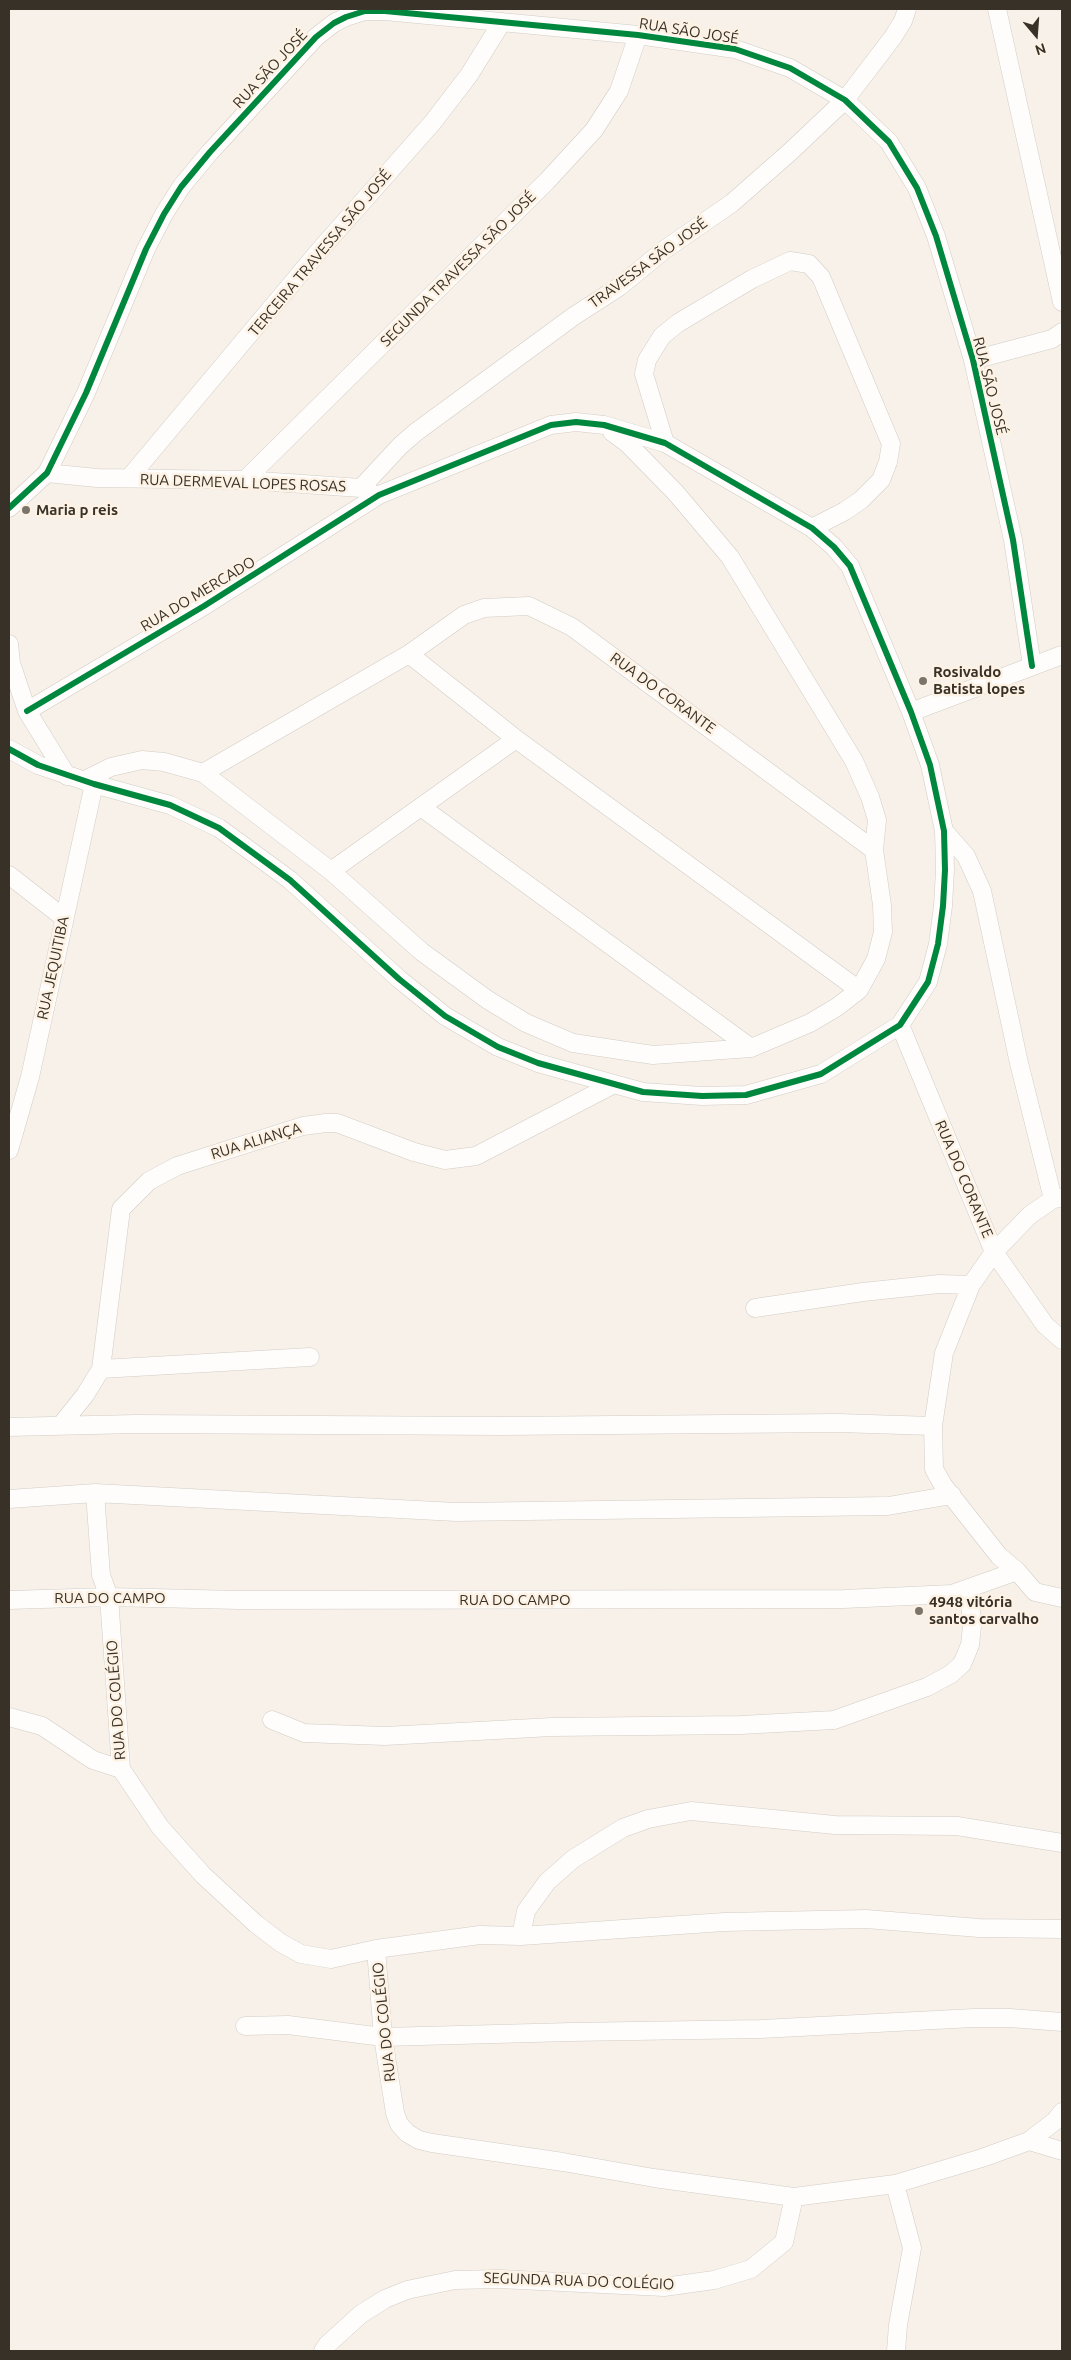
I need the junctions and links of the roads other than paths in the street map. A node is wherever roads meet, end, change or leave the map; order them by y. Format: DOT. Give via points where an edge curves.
graph roads {
  1 [pos="907,9"];
  2 [pos="998,9"];
  3 [pos="502,22"];
  4 [pos="638,35"];
  5 [pos="845,100"];
  6 [pos="1062,302"];
  7 [pos="1062,332"];
  8 [pos="973,360"];
  9 [pos="604,425"];
  10 [pos="665,443"];
  11 [pos="47,473"];
  12 [pos="129,478"];
  13 [pos="245,480"];
  14 [pos="361,488"];
  15 [pos="379,495"];
  16 [pos="9,508"];
  17 [pos="812,528"];
  18 [pos="9,644"];
  19 [pos="409,654"];
  20 [pos="1062,655"];
  21 [pos="1032,666"];
  22 [pos="27,711"];
  23 [pos="911,712"];
  24 [pos="516,739"];
  25 [pos="9,749"];
  26 [pos="203,773"];
  27 [pos="68,776"];
  28 [pos="89,782"];
  29 [pos="421,807"];
  30 [pos="944,831"];
  31 [pos="874,850"];
  32 [pos="331,871"];
  33 [pos="9,875"];
  34 [pos="64,918"];
  35 [pos="859,990"];
  36 [pos="900,1025"];
  37 [pos="751,1048"];
  38 [pos="614,1084"];
  39 [pos="9,1150"];
  40 [pos="1058,1199"];
  41 [pos="994,1252"];
  42 [pos="971,1285"];
  43 [pos="755,1308"];
  44 [pos="1062,1340"];
  45 [pos="310,1357"];
  46 [pos="101,1369"];
  47 [pos="61,1425"];
  48 [pos="933,1426"];
  49 [pos="9,1427"];
  50 [pos="95,1493"];
  51 [pos="952,1495"];
  52 [pos="9,1499"];
  53 [pos="1017,1571"];
  54 [pos="969,1588"];
  55 [pos="109,1597"];
  56 [pos="1062,1598"];
  57 [pos="9,1600"];
  58 [pos="9,1717"];
  59 [pos="272,1720"];
  60 [pos="121,1769"];
  61 [pos="1062,1843"];
  62 [pos="1062,1929"];
  63 [pos="521,1936"];
  64 [pos="376,1949"];
  65 [pos="1062,2022"];
  66 [pos="245,2026"];
  67 [pos="383,2037"];
  68 [pos="1062,2112"];
  69 [pos="1029,2141"];
  70 [pos="1062,2150"];
  71 [pos="895,2184"];
  72 [pos="794,2197"];
  73 [pos="323,2351"];
  74 [pos="896,2351"];
  1 -- 5 [label="street, TRAVESSA SÃO JOSÉ" via="893,37"];
  2 -- 6 [label="street"];
  3 -- 4 [label="street, RUA SÃO JOSÉ"];
  3 -- 11 [label="street, RUA SÃO JOSÉ" via="365,11 346,17 316,37 210,152 164,214 146,249 86,394"];
  3 -- 12 [label="street, TERCEIRA TRAVESSA SÃO JOSÉ" via="469,75 433,122 319,251"];
  4 -- 5 [label="street, RUA SÃO JOSÉ" via="735,49 790,68"];
  4 -- 13 [label="street, SEGUNDA TRAVESSA SÃO JOSÉ" via="619,91 594,130 547,181"];
  5 -- 8 [label="street, RUA SÃO JOSÉ" via="889,142 917,188 936,236"];
  5 -- 14 [label="street, TRAVESSA SÃO JOSÉ" via="732,202 416,432"];
  7 -- 8 [label="street" via="1052,339"];
  8 -- 21 [label="street, RUA SÃO JOSÉ" via="1013,540"];
  9 -- 10 [label="street"];
  9 -- 15 [label="street" via="576,422 551,425"];
  9 -- 31 [label="street" via="627,443 675,492 730,557 765,612 854,760 878,820"];
  10 -- 17 [label="street"];
  10 -- 17 [label="street" via="644,374 647,360 662,336 752,279 790,261 809,264 821,277 891,444 881,480 845,512"];
  11 -- 12 [label="street, RUA DERMEVAL LOPES ROSAS"];
  11 -- 16 [label="street"];
  12 -- 13 [label="street, RUA DERMEVAL LOPES ROSAS"];
  13 -- 14 [label="street, RUA DERMEVAL LOPES ROSAS"];
  14 -- 15 [label="street, RUA DERMEVAL LOPES ROSAS"];
  15 -- 22 [label="street, RUA DO MERCADO" via="204,606"];
  17 -- 23 [label="street" via="850,566"];
  18 -- 22 [label="street" via="11,663"];
  19 -- 24 [label="street"];
  19 -- 26 [label="street, RUA DO CORANTE"];
  19 -- 31 [label="street, RUA DO CORANTE" via="464,615 484,608 529,606 572,627"];
  20 -- 21 [label="street"];
  21 -- 23 [label="street"];
  22 -- 27 [label="street"];
  23 -- 30 [label="street" via="930,765"];
  24 -- 29 [label="street"];
  24 -- 35 [label="street"];
  25 -- 27 [label="street"];
  26 -- 28 [label="street" via="164,762 142,760 111,767"];
  26 -- 32 [label="street"];
  27 -- 28 [label="street"];
  28 -- 34 [label="street, RUA JEQUITIBA"];
  28 -- 38 [label="street" via="170,805 219,828 290,880 445,1016 498,1047 538,1063"];
  29 -- 32 [label="street"];
  29 -- 37 [label="street"];
  30 -- 36 [label="street" via="945,870 938,944 928,982"];
  30 -- 40 [label="street" via="966,856 982,891 1019,1063"];
  31 -- 35 [label="street" via="883,932 876,959"];
  32 -- 37 [label="street" via="422,952 488,1000 526,1023 573,1043 653,1055"];
  33 -- 34 [label="street"];
  34 -- 39 [label="street, RUA JEQUITIBA" via="30,1076"];
  35 -- 37 [label="street" via="810,1023"];
  36 -- 38 [label="street" via="821,1074 746,1095 643,1092"];
  36 -- 41 [label="street, RUA DO CORANTE"];
  38 -- 46 [label="street, RUA ALIANÇA" via="476,1156 445,1160 337,1123 326,1123 289,1130 164,1172 150,1180 122,1209"];
  40 -- 41 [label="street" via="1039,1207"];
  41 -- 42 [label="street, RUA DO CORANTE"];
  41 -- 44 [label="street" via="1045,1324"];
  42 -- 43 [label="street" via="939,1284 863,1292"];
  42 -- 48 [label="street, RUA DO CORANTE" via="944,1352"];
  45 -- 46 [label="street"];
  46 -- 47 [label="street, RUA ALIANÇA"];
  47 -- 48 [label="street" via="502,1426 838,1422"];
  47 -- 49 [label="street"];
  48 -- 51 [label="street, RUA DO CORANTE" via="934,1469"];
  50 -- 51 [label="street" via="456,1512 888,1506"];
  50 -- 52 [label="street"];
  50 -- 55 [label="street, RUA DO COLÉGIO" via="101,1575"];
  51 -- 53 [label="street, RUA DO CORANTE" via="999,1556"];
  53 -- 54 [label="street, RUA DO CAMPO"];
  53 -- 56 [label="street, RUA DO CORANTE" via="1035,1592"];
  54 -- 55 [label="street, RUA DO CAMPO" via="952,1594 834,1599 239,1600"];
  54 -- 59 [label="street" via="972,1626 970,1644 962,1664 927,1687 834,1720 740,1725 552,1727 385,1736 304,1733"];
  55 -- 57 [label="street, RUA DO CAMPO"];
  55 -- 60 [label="street, RUA DO COLÉGIO"];
  58 -- 60 [label="street" via="42,1726 93,1760"];
  60 -- 64 [label="street, RUA DO COLÉGIO" via="160,1827 203,1875 281,1943 301,1954 331,1959"];
  61 -- 63 [label="street" via="956,1826 834,1825 691,1810 623,1828 573,1859 547,1882 526,1911"];
  62 -- 63 [label="street" via="847,1920 724,1922"];
  63 -- 64 [label="street" via="480,1935"];
  64 -- 67 [label="street, RUA DO COLÉGIO"];
  65 -- 67 [label="street" via="974,2018 760,2029"];
  66 -- 67 [label="street" via="288,2025"];
  67 -- 72 [label="street, RUA DO COLÉGIO" via="399,2124 406,2133 419,2140"];
  68 -- 69 [label="street"];
  69 -- 70 [label="street"];
  69 -- 71 [label="street"];
  71 -- 72 [label="street"];
  71 -- 74 [label="street" via="912,2248"];
  72 -- 73 [label="street, SEGUNDA RUA DO COLÉGIO" via="784,2242 751,2269 714,2280 664,2287 455,2280 407,2290 386,2299 361,2314"];
}
